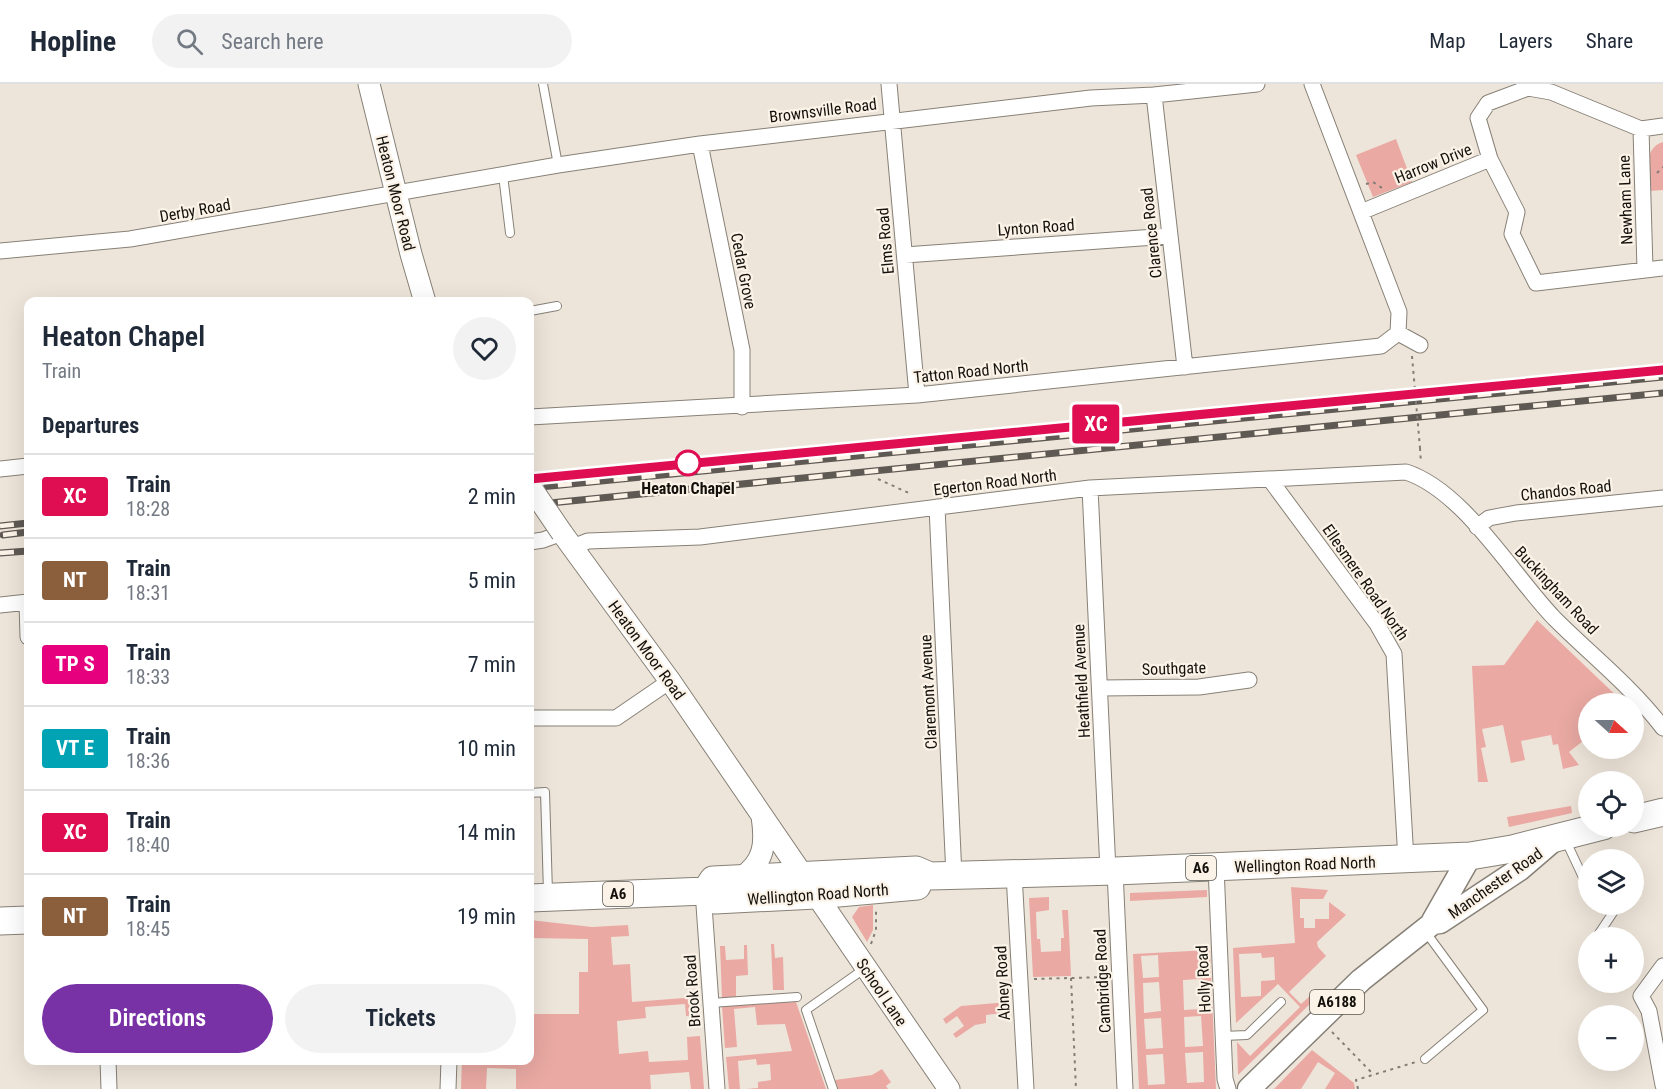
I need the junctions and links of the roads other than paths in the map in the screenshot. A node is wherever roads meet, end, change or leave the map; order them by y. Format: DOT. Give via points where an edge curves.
graph roads {
  1 [pos="369,84"];
  2 [pos="543,84"];
  3 [pos="889,84"];
  4 [pos="1257,84"];
  5 [pos="1312,84"];
  6 [pos="1089,91"];
  7 [pos="1154,95"];
  8 [pos="892,119"];
  9 [pos="1663,126"];
  10 [pos="1641,129"];
  11 [pos="700,144"];
  12 [pos="1490,159"];
  13 [pos="558,165"];
  14 [pos="503,175"];
  15 [pos="395,192"];
  16 [pos="1361,212"];
  17 [pos="510,232"];
  18 [pos="1169,236"];
  19 [pos="0,251"];
  20 [pos="905,255"];
  21 [pos="1663,268"];
  22 [pos="1645,269"];
  23 [pos="424,297"];
  24 [pos="557,306"];
  25 [pos="534,310"];
  26 [pos="1399,327"];
  27 [pos="1416,351"];
  28 [pos="1185,367"];
  29 [pos="917,395"];
  30 [pos="742,407"];
  31 [pos="534,417"];
  32 [pos="24,466"];
  33 [pos="0,469"];
  34 [pos="1423,477"];
  35 [pos="1271,481"];
  36 [pos="1090,488"];
  37 [pos="534,492"];
  38 [pos="1663,498"];
  39 [pos="937,507"];
  40 [pos="1477,527"];
  41 [pos="567,540"];
  42 [pos="534,541"];
  43 [pos="24,602"];
  44 [pos="0,605"];
  45 [pos="1249,680"];
  46 [pos="670,681"];
  47 [pos="1100,688"];
  48 [pos="534,718"];
  49 [pos="1663,728"];
  50 [pos="534,793"];
  51 [pos="1663,812"];
  52 [pos="762,816"];
  53 [pos="1644,817"];
  54 [pos="1578,833"];
  55 [pos="1560,838"];
  56 [pos="1470,856"];
  57 [pos="1406,860"];
  58 [pos="1216,867"];
  59 [pos="1578,870"];
  60 [pos="1112,872"];
  61 [pos="1014,874"];
  62 [pos="942,876"];
  63 [pos="741,878"];
  64 [pos="810,885"];
  65 [pos="704,891"];
  66 [pos="539,898"];
  67 [pos="24,920"];
  68 [pos="0,921"];
  69 [pos="1429,927"];
  70 [pos="866,957"];
  71 [pos="1663,966"];
  72 [pos="796,998"];
  73 [pos="1281,1002"];
  74 [pos="711,1003"];
  75 [pos="1224,1036"];
  76 [pos="1425,1059"];
  77 [pos="108,1065"];
  78 [pos="449,1065"];
  79 [pos="1663,1085"];
  80 [pos="109,1089"];
  81 [pos="448,1089"];
  82 [pos="717,1089"];
  83 [pos="833,1089"];
  84 [pos="949,1089"];
  85 [pos="1026,1089"];
  86 [pos="1125,1089"];
  87 [pos="1228,1089"];
  88 [pos="1249,1089"];
  1 -- 15 [label="main road, Heaton Moor Road"];
  2 -- 13 [label="lane"];
  3 -- 8 [label="street, Elms Road"];
  4 -- 7 [label="street, Brownsville Road"];
  5 -- 16 [label="street"];
  6 -- 7 [label="street, Brownsville Road"];
  6 -- 8 [label="street, Brownsville Road"];
  7 -- 18 [label="street, Clarence Road"];
  8 -- 11 [label="street, Brownsville Road"];
  8 -- 20 [label="street, Elms Road"];
  9 -- 10 [label="street"];
  10 -- 12 [label="street, Harrow Drive" via="1551,92 1528,88 1488,104 1478,118"];
  10 -- 22 [label="street, Newham Lane"];
  11 -- 13 [label="street, Brownsville Road"];
  11 -- 30 [label="street, Cedar Grove" via="742,350"];
  12 -- 16 [label="street, Harrow Drive"];
  12 -- 22 [label="street" via="1517,212 1512,234 1536,284"];
  13 -- 14 [label="street, Brownsville Road"];
  14 -- 15 [label="street, Brownsville Road"];
  14 -- 17 [label="lane"];
  15 -- 19 [label="street, Derby Road" via="130,239"];
  15 -- 23 [label="main road, Heaton Moor Road"];
  16 -- 26 [label="street" via="1394,297"];
  18 -- 20 [label="street, Lynton Road"];
  18 -- 28 [label="street, Clarence Road"];
  20 -- 29 [label="street, Elms Road"];
  21 -- 22 [label="street"];
  24 -- 25 [label="lane"];
  26 -- 27 [label="street"];
  26 -- 28 [label="street, Tatton Road North" via="1382,346"];
  28 -- 29 [label="street, Tatton Road North"];
  29 -- 30 [label="street, Tatton Road North"];
  30 -- 31 [label="street, Tatton Road North"];
  32 -- 33 [label="street"];
  34 -- 35 [label="street, Egerton Road North" via="1388,472"];
  34 -- 40 [label="street, Buckingham Road" via="1452,499"];
  35 -- 36 [label="street, Egerton Road North"];
  35 -- 57 [label="street, Ellesmere Road North" via="1377,624 1394,654"];
  36 -- 39 [label="street, Egerton Road North"];
  36 -- 47 [label="street, Heathfield Avenue"];
  37 -- 41 [label="main road, Heaton Moor Road, bridge"];
  38 -- 40 [label="street, Chandos Road" via="1502,515"];
  39 -- 41 [label="street, Egerton Road North" via="700,537"];
  39 -- 62 [label="street, Claremont Avenue"];
  40 -- 49 [label="street, Buckingham Road" via="1532,595 1640,699"];
  41 -- 42 [label="street, Egerton Road North"];
  41 -- 46 [label="main road, Heaton Moor Road"];
  43 -- 44 [label="street"];
  45 -- 47 [label="street, Southgate" via="1199,687"];
  46 -- 48 [label="street" via="616,718"];
  46 -- 52 [label="main road, Heaton Moor Road"];
  47 -- 60 [label="street, Heathfield Avenue"];
  50 -- 66 [label="lane" via="546,792"];
  51 -- 53 [label="highway"];
  52 -- 63 [label="main road, Heaton Moor Road" via="763,855 753,871"];
  52 -- 64 [label="main road, Heaton Moor Road"];
  54 -- 55 [label="highway, Wellington Road North / A6"];
  55 -- 56 [label="highway, Wellington Road North / A6"];
  55 -- 59 [label="lane"];
  55 -- 69 [label="main road, Manchester Road / A6188" via="1520,869"];
  56 -- 57 [label="highway, Wellington Road North / A6"];
  56 -- 69 [label="main road, Manchester Road / A6188"];
  57 -- 58 [label="highway, Wellington Road North / A6"];
  58 -- 60 [label="highway, Wellington Road North / A6"];
  58 -- 75 [label="street, Holly Road"];
  60 -- 61 [label="highway, Wellington Road North / A6"];
  60 -- 86 [label="street, Cambridge Road"];
  61 -- 62 [label="highway, Wellington Road North / A6"];
  61 -- 85 [label="street, Abney Road"];
  62 -- 64 [label="highway, Wellington Road North / A6" via="915,888"];
  63 -- 64 [label="highway, Wellington Road North / A6"];
  63 -- 65 [label="highway, Wellington Road North / A6" via="713,880"];
  64 -- 65 [label="highway, Wellington Road North / A6" via="715,900"];
  64 -- 70 [label="main road, School Lane"];
  65 -- 66 [label="highway, Wellington Road North / A6"];
  65 -- 74 [label="street, Brook Road"];
  67 -- 68 [label="highway"];
  69 -- 76 [label="lane" via="1483,1010"];
  69 -- 88 [label="main road, Manchester Road / A6188" via="1361,980"];
  70 -- 83 [label="lane" via="806,1010"];
  70 -- 84 [label="main road, School Lane"];
  71 -- 79 [label="street" via="1641,996 1649,1011"];
  72 -- 74 [label="lane"];
  73 -- 75 [label="lane" via="1247,1035"];
  74 -- 82 [label="street, Brook Road"];
  75 -- 87 [label="street, Holly Road"];
  77 -- 80 [label="street"];
  78 -- 81 [label="street"];
}
